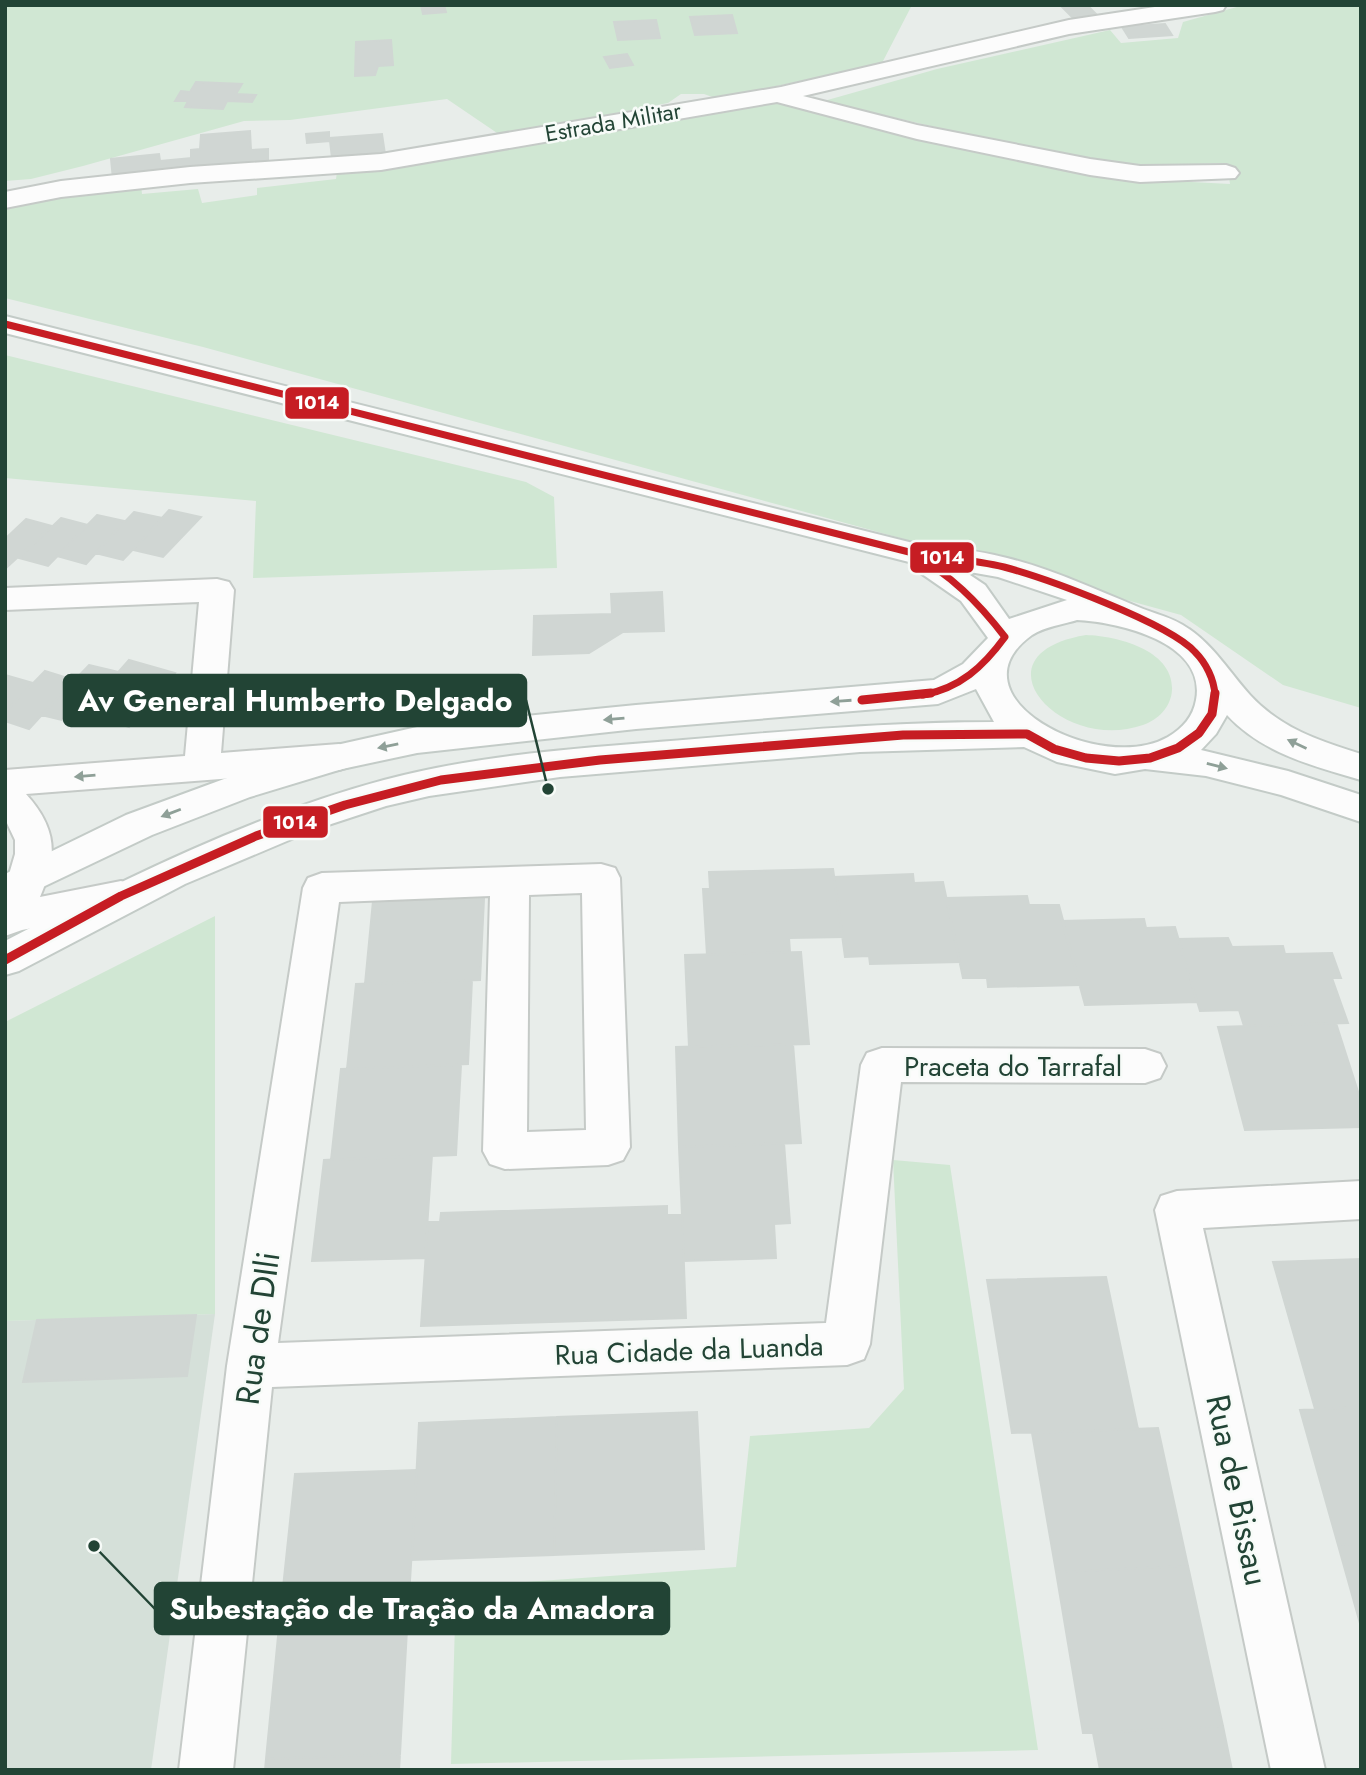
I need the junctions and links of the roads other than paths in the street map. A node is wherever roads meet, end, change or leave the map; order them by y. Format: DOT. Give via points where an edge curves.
graph roads {
  1 [pos="1215,5"];
  2 [pos="780,94"];
  3 [pos="1226,173"];
  4 [pos="5,200"];
  5 [pos="5,324"];
  6 [pos="913,553"];
  7 [pos="5,599"];
  8 [pos="1123,613"];
  9 [pos="999,645"];
  10 [pos="1209,670"];
  11 [pos="1027,734"];
  12 [pos="341,757"];
  13 [pos="1150,758"];
  14 [pos="202,766"];
  15 [pos="1361,767"];
  16 [pos="5,783"];
  17 [pos="5,795"];
  18 [pos="1361,808"];
  19 [pos="510,881"];
  20 [pos="121,896"];
  21 [pos="11,905"];
  22 [pos="5,960"];
  23 [pos="881,1065"];
  24 [pos="1145,1066"];
  25 [pos="1361,1200"];
  26 [pos="251,1366"];
  27 [pos="206,1770"];
  28 [pos="1298,1770"];
  1 -- 2 [label="street, Estrada Militar" via="1069,27"];
  2 -- 3 [label="street" via="917,132 1090,167 1140,174"];
  2 -- 4 [label="street, Estrada Militar" via="381,162 190,175"];
  5 -- 6 [label="street"];
  6 -- 8 [label="street" via="1003,568"];
  6 -- 9 [label="street" via="973,593"];
  7 -- 14 [label="street" via="217,590"];
  8 -- 9 [label="street" via="1076,609 1048,614 1024,623"];
  8 -- 10 [label="street" via="1175,635"];
  9 -- 11 [label="street" via="989,674 993,695"];
  9 -- 12 [label="street, one-way" via="979,671 938,692 512,728 417,740"];
  10 -- 13 [label="street" via="1215,692 1212,713 1199,733 1178,748"];
  15 -- 10 [label="street, one-way" via="1305,748 1263,727"];
  11 -- 13 [label="street" via="1086,758"];
  11 -- 20 [label="street" via="866,738 600,760 441,780 345,805 256,836"];
  12 -- 14 [label="street"];
  12 -- 21 [label="street, one-way" via="237,788 139,825"];
  13 -- 18 [label="street, one-way" via="1206,763"];
  14 -- 16 [label="street, one-way"];
  17 -- 21 [label="street" via="33,830 34,852"];
  19 -- 19 [label="street" via="601,878 608,1147 505,1151"];
  19 -- 26 [label="street, Rua de DIli" via="322,888"];
  20 -- 21 [label="street"];
  20 -- 22 [label="street"];
  23 -- 24 [label="street, Praceta do Tarrafal"];
  23 -- 26 [label="street, Rua Cidade da Luanda" via="847,1344"];
  25 -- 28 [label="street, Rua de Bissau" via="1177,1210"];
  26 -- 27 [label="street, Rua de DIli"];
}
